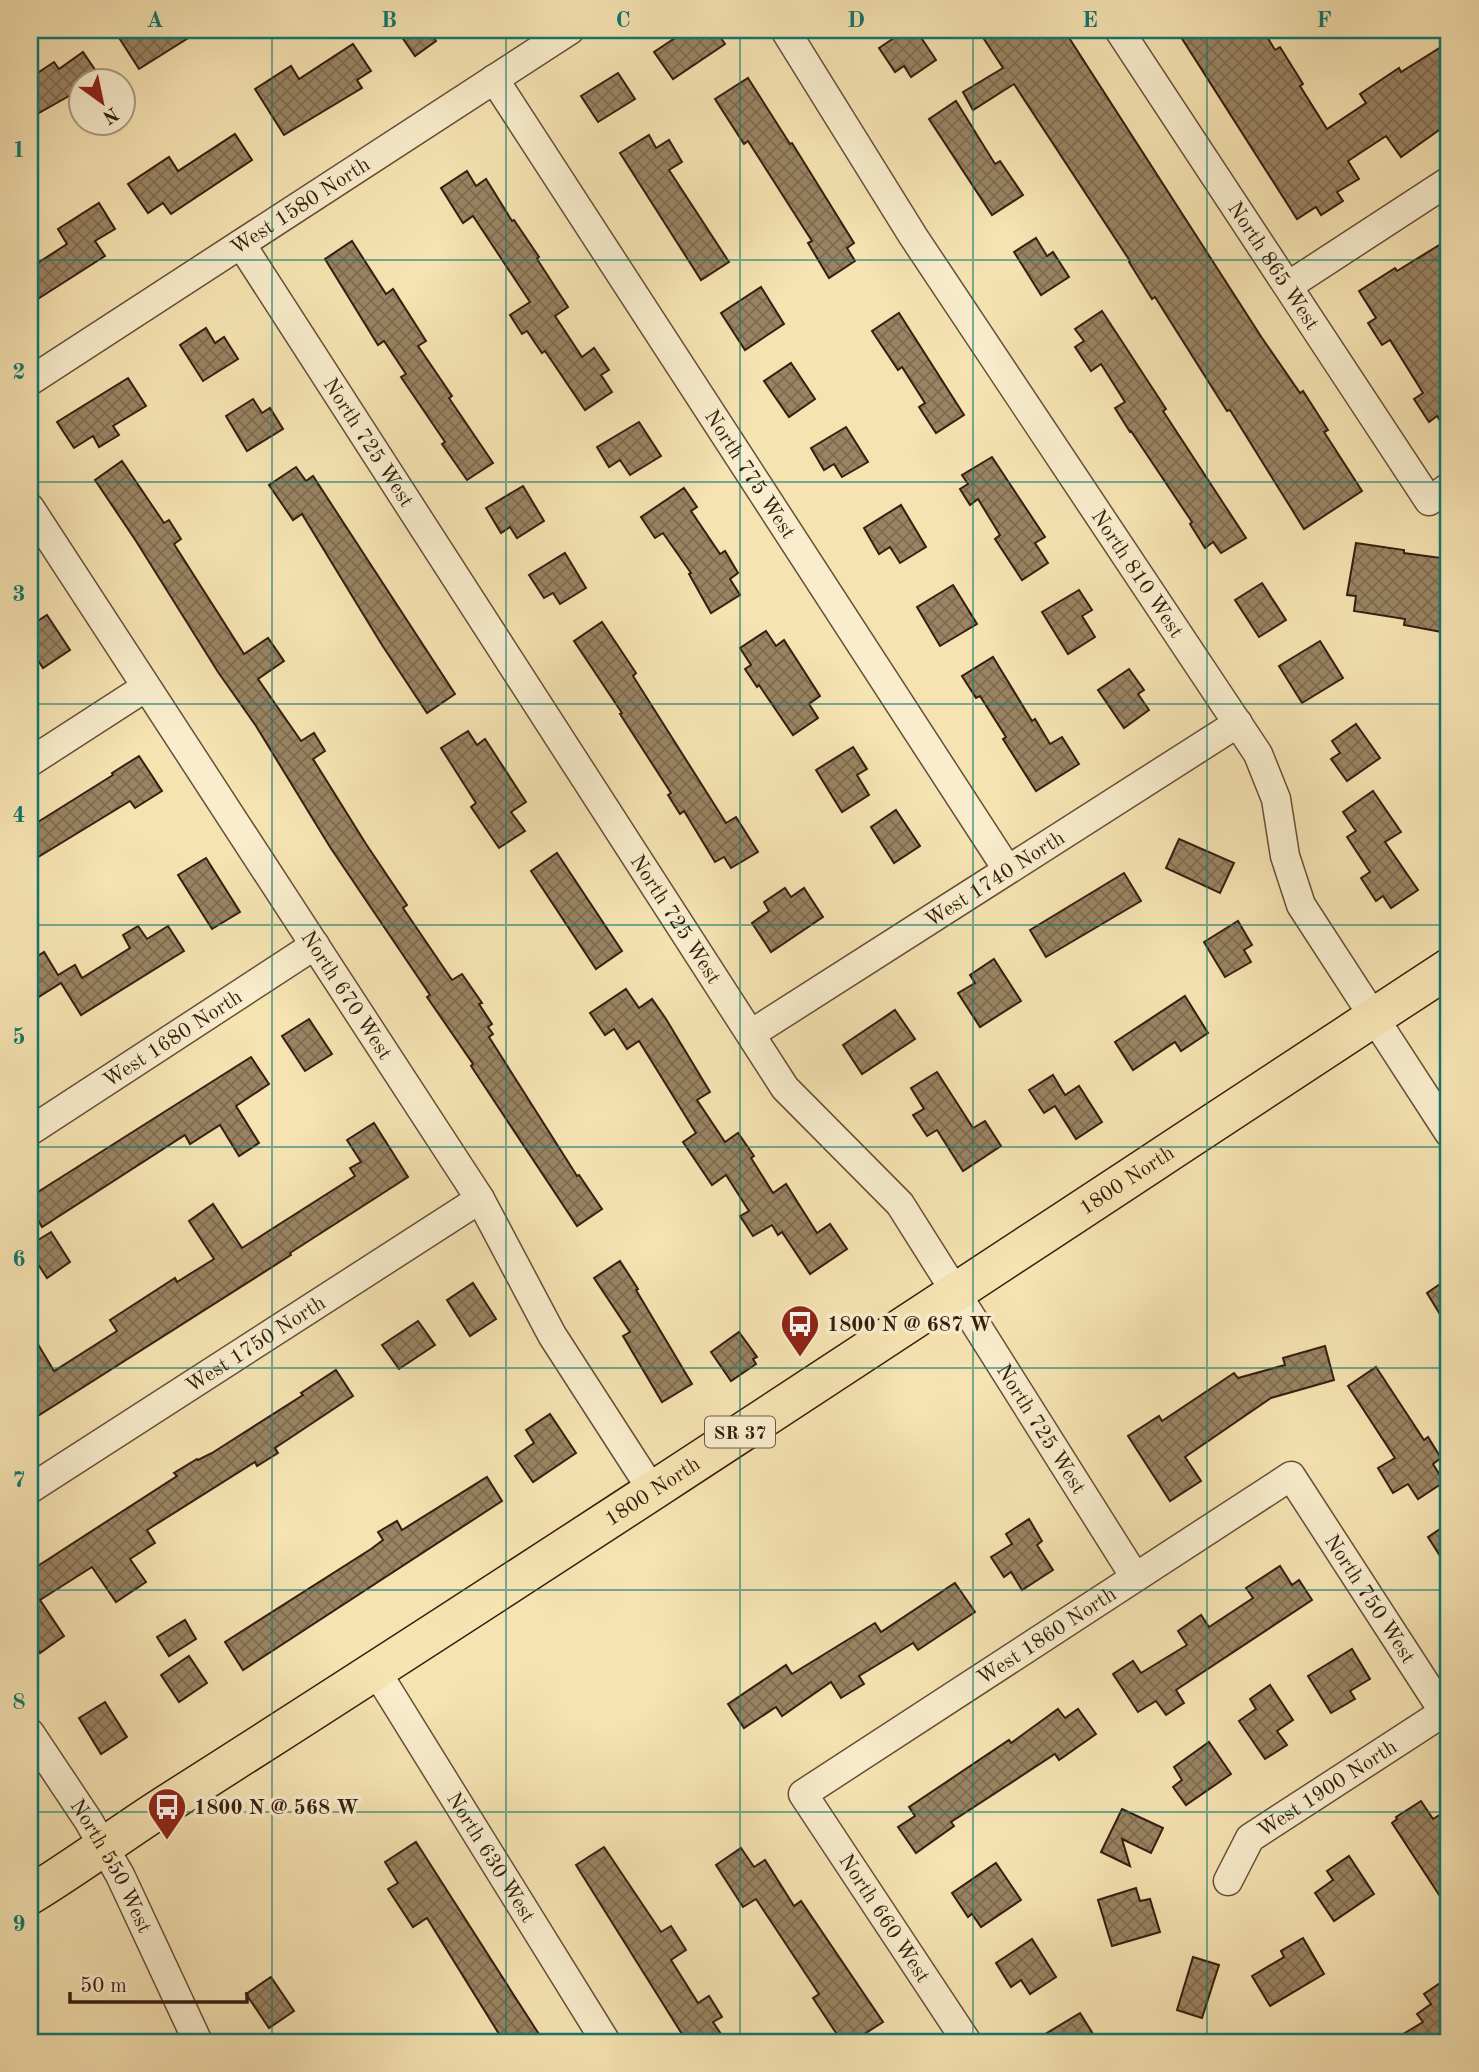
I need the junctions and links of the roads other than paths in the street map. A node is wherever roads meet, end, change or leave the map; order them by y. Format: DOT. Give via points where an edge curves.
graph roads {
  1 [pos="570,30"];
  2 [pos="785,30"];
  3 [pos="1119,30"];
  4 [pos="494,79"];
  5 [pos="1449,181"];
  6 [pos="241,244"];
  7 [pos="1288,286"];
  8 [pos="30,381"];
  9 [pos="1439,494"];
  10 [pos="30,508"];
  11 [pos="146,687"];
  12 [pos="1238,723"];
  13 [pos="30,762"];
  14 [pos="1007,869"];
  15 [pos="315,946"];
  16 [pos="1449,968"];
  17 [pos="1374,1017"];
  18 [pos="751,1034"];
  19 [pos="30,1131"];
  20 [pos="1449,1133"];
  21 [pos="480,1199"];
  22 [pos="955,1292"];
  23 [pos="1291,1475"];
  24 [pos="30,1489"];
  25 [pos="652,1490"];
  26 [pos="1135,1577"];
  27 [pos="376,1671"];
  28 [pos="1447,1716"];
  29 [pos="30,1733"];
  30 [pos="803,1794"];
  31 [pos="104,1847"];
  32 [pos="1228,1881"];
  33 [pos="30,1895"];
  34 [pos="198,2042"];
  35 [pos="606,2042"];
  36 [pos="967,2042"];
  1 -- 4 [label="street, West 1580 North"];
  2 -- 12 [label="street, North 810 West" via="913,236"];
  3 -- 7 [label="street, North 865 West"];
  4 -- 6 [label="street, West 1580 North"];
  4 -- 14 [label="street, North 775 West"];
  5 -- 7 [label="street"];
  6 -- 8 [label="street, West 1580 North"];
  6 -- 18 [label="street, North 725 West"];
  7 -- 9 [label="street, North 865 West"];
  10 -- 11 [label="street, North 670 West"];
  11 -- 13 [label="street"];
  11 -- 15 [label="street, North 670 West"];
  12 -- 14 [label="street, West 1740 North"];
  12 -- 17 [label="street, North 810 West" via="1258,754 1276,799 1285,856 1301,905"];
  14 -- 18 [label="street, West 1740 North"];
  15 -- 19 [label="street, West 1680 North"];
  15 -- 21 [label="street, North 670 West"];
  16 -- 17 [label="main road, 1800 North / SR 37"];
  17 -- 20 [label="street, North 810 West"];
  17 -- 22 [label="main road, 1800 North / SR 37"];
  18 -- 22 [label="street, North 725 West" via="785,1088 900,1204"];
  21 -- 24 [label="street, West 1750 North"];
  21 -- 25 [label="street, North 670 West" via="552,1335"];
  22 -- 25 [label="main road, 1800 North / SR 37"];
  22 -- 26 [label="street, North 725 West"];
  23 -- 26 [label="street, West 1860 North"];
  23 -- 28 [label="street, North 750 West"];
  25 -- 27 [label="main road, 1800 North / SR 37"];
  26 -- 30 [label="street, West 1860 North"];
  27 -- 31 [label="main road, 1800 North / SR 37"];
  27 -- 35 [label="street, North 630 West"];
  28 -- 32 [label="street, West 1900 North" via="1250,1838"];
  29 -- 31 [label="street, North 550 West"];
  30 -- 36 [label="street, North 660 West"];
  31 -- 33 [label="main road, 1800 North / SR 37"];
  31 -- 34 [label="street, North 550 West"];
}
